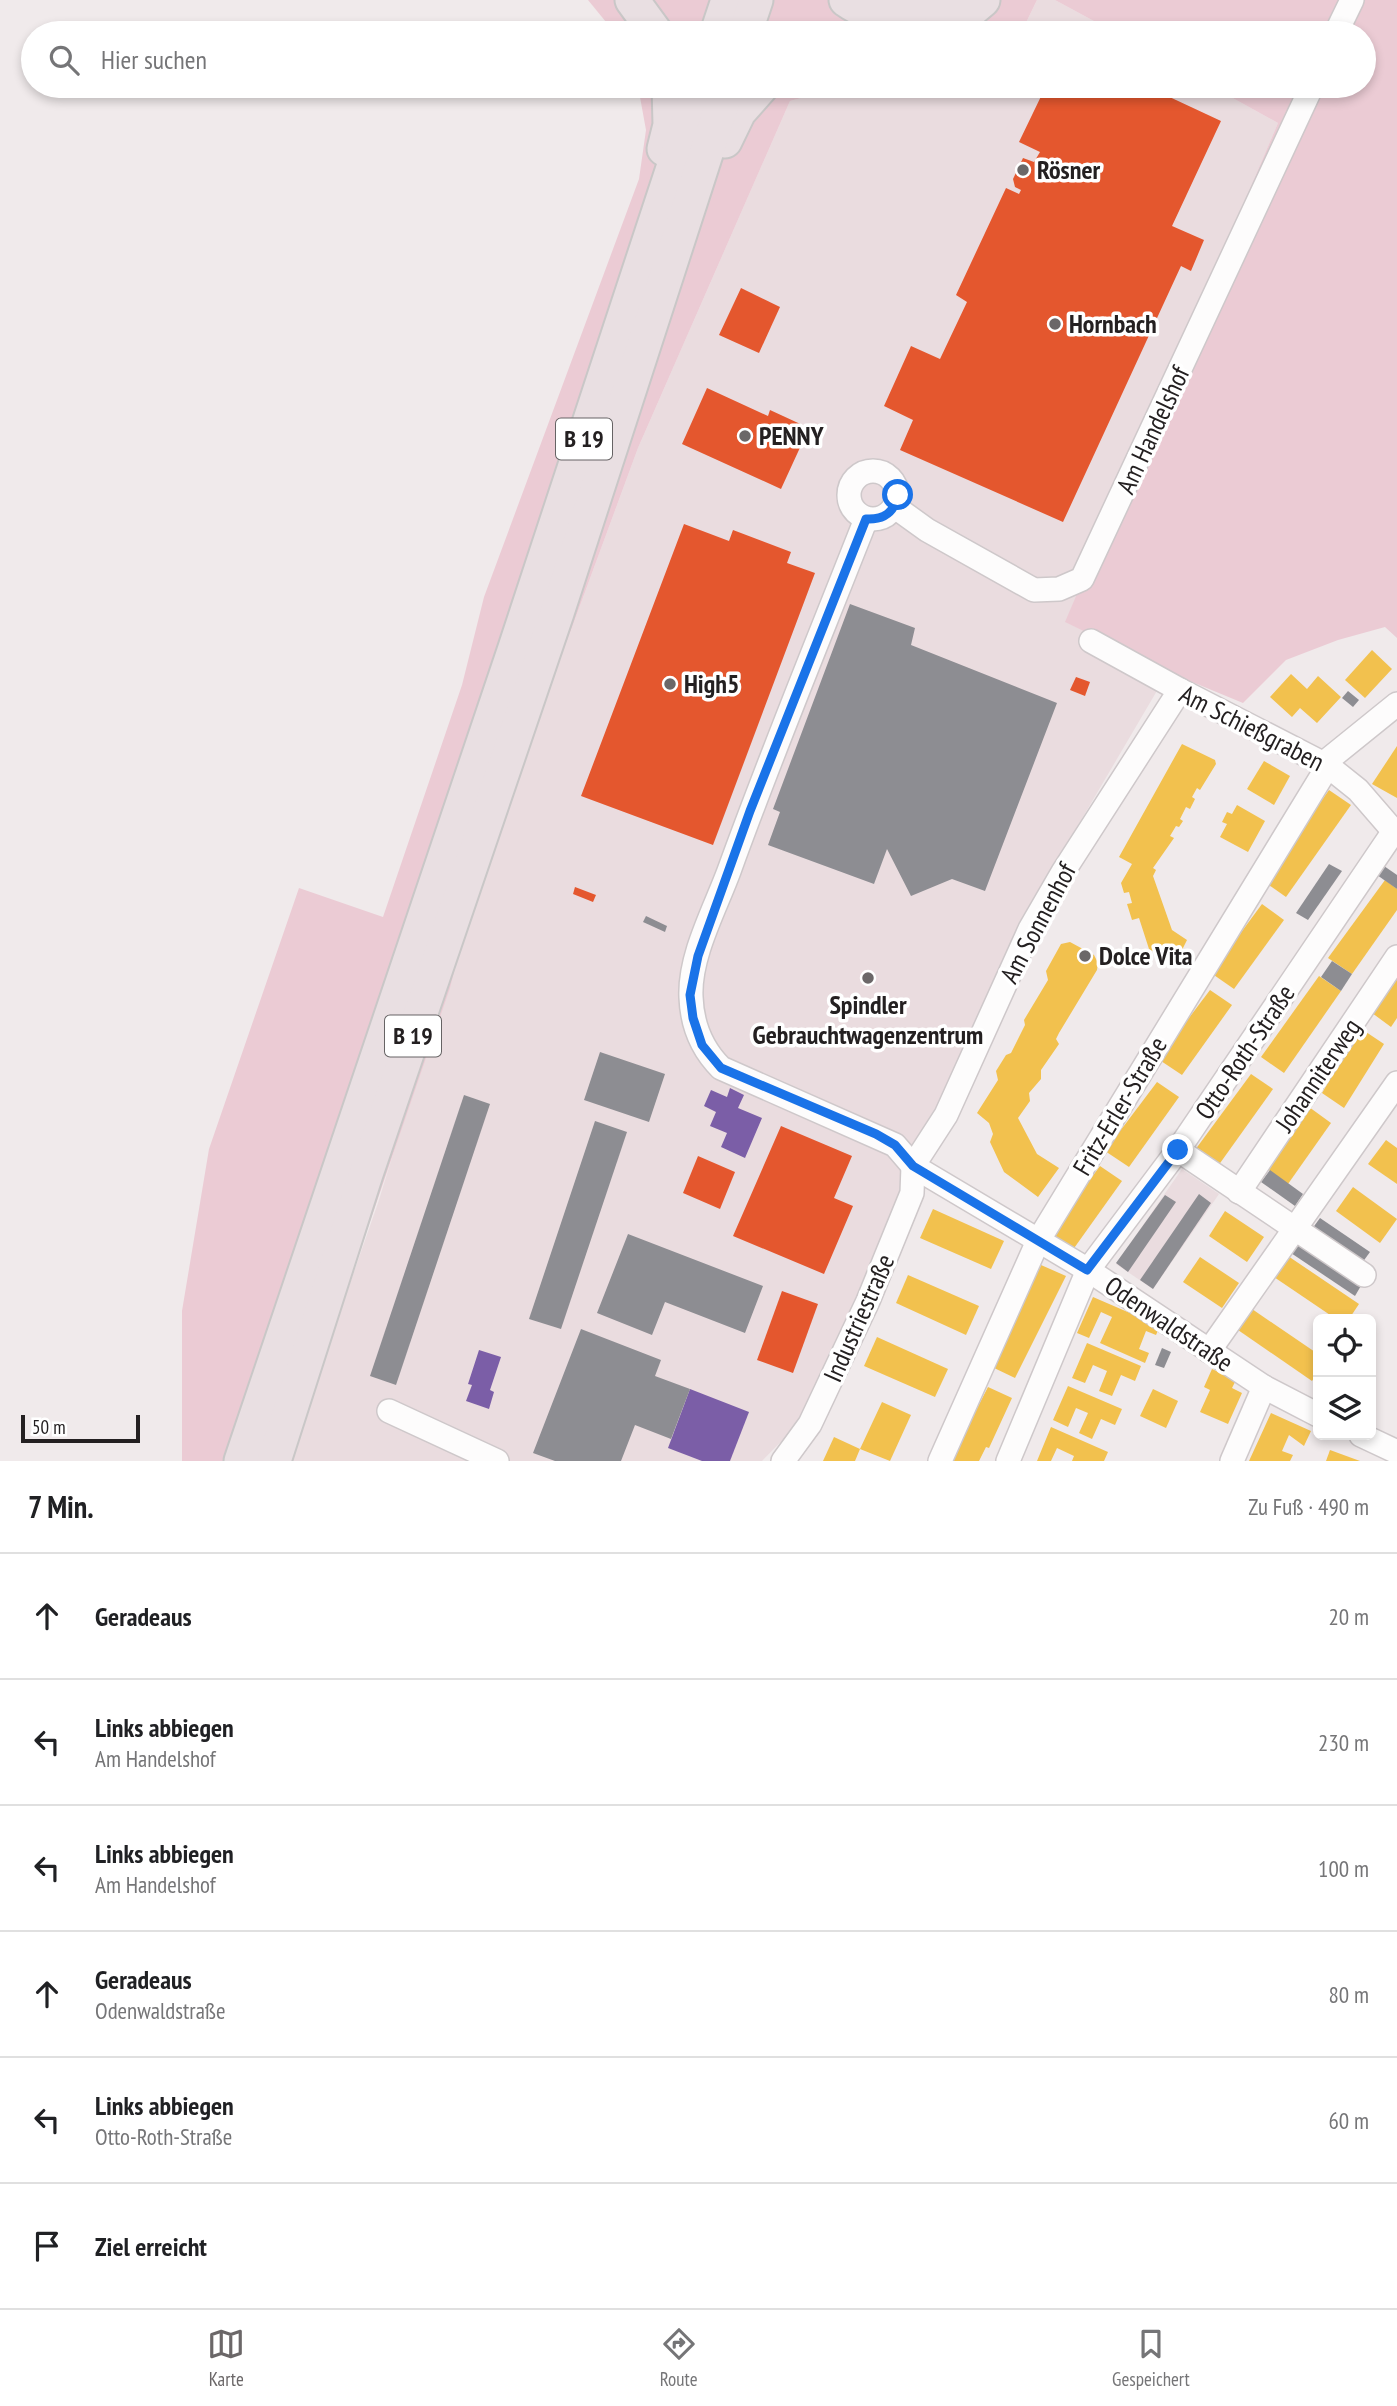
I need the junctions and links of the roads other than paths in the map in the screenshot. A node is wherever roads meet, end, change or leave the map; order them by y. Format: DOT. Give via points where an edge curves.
graph roads {
  1 [pos="632,0"];
  2 [pos="728,0"];
  3 [pos="756,0"];
  4 [pos="846,0"];
  5 [pos="949,0"];
  6 [pos="983,0"];
  7 [pos="1352,0"];
  8 [pos="647,21"];
  9 [pos="721,21"];
  10 [pos="749,21"];
  11 [pos="958,21"];
  12 [pos="1342,21"];
  13 [pos="669,98"];
  14 [pos="696,98"];
  15 [pos="724,98"];
  16 [pos="751,98"];
  17 [pos="1306,98"];
  18 [pos="690,200"];
  19 [pos="653,229"];
  20 [pos="895,507"];
  21 [pos="866,519"];
  22 [pos="1091,641"];
  23 [pos="1180,691"];
  24 [pos="1397,704"];
  25 [pos="1326,765"];
  26 [pos="1395,833"];
  27 [pos="1397,957"];
  28 [pos="1397,1083"];
  29 [pos="1178,1150"];
  30 [pos="913,1166"];
  31 [pos="1239,1192"];
  32 [pos="1294,1230"];
  33 [pos="1038,1241"];
  34 [pos="1087,1270"];
  35 [pos="1364,1275"];
  36 [pos="1209,1351"];
  37 [pos="1264,1387"];
  38 [pos="389,1410"];
  39 [pos="1313,1412"];
  40 [pos="1373,1440"];
  41 [pos="1396,1450"];
  42 [pos="241,1461"];
  43 [pos="274,1461"];
  44 [pos="496,1461"];
  45 [pos="783,1461"];
  46 [pos="940,1461"];
  47 [pos="1008,1461"];
  48 [pos="1231,1461"];
  1 -- 8 [label="highway"];
  2 -- 9 [label="highway"];
  3 -- 10 [label="highway"];
  4 -- 5 [label="highway" via="872,13 897,17 923,13"];
  6 -- 11 [label="highway"];
  7 -- 12 [label="street"];
  13 -- 19 [label="highway" via="670,125"];
  14 -- 19 [label="highway, B 19"];
  15 -- 18 [label="highway, B 19"];
  16 -- 18 [label="highway"];
  17 -- 20 [label="street, Am Handelshof" via="1082,579 1059,589 1034,590"];
  18 -- 43 [label="highway, B 19"];
  19 -- 42 [label="highway, B 19"];
  20 -- 21 [label="street" via="877,520"];
  20 -- 21 [label="street" via="895,484 887,475 864,472 854,480 849,503"];
  21 -- 30 [label="street" via="750,811 698,956 690,995 702,1045 721,1068 876,1134 895,1145"];
  22 -- 23 [label="street, Am Schießgraben"];
  23 -- 25 [label="street, Am Schießgraben"];
  23 -- 30 [label="street, Am Sonnenhof" via="1030,929 946,1115"];
  24 -- 25 [label="street, Fritz-Erler-Straße"];
  25 -- 26 [label="street, Am Schießgraben" via="1358,790"];
  25 -- 33 [label="street, Fritz-Erler-Straße"];
  26 -- 29 [label="street, Otto-Roth-Straße"];
  27 -- 31 [label="street, Johanniterweg"];
  28 -- 32 [label="street"];
  29 -- 31 [label="street"];
  29 -- 34 [label="street, Otto-Roth-Straße"];
  30 -- 33 [label="street, Odenwaldstraße"];
  30 -- 45 [label="street, Industriestraße" via="912,1193 868,1301 810,1424"];
  31 -- 32 [label="street"];
  32 -- 35 [label="street"];
  32 -- 36 [label="street"];
  33 -- 34 [label="street, Odenwaldstraße"];
  33 -- 46 [label="street, Fritz-Erler-Straße"];
  34 -- 36 [label="street, Odenwaldstraße"];
  34 -- 47 [label="street, Otto-Roth-Straße"];
  36 -- 37 [label="street, Odenwaldstraße"];
  37 -- 39 [label="street, Odenwaldstraße"];
  37 -- 48 [label="street"];
  38 -- 44 [label="street"];
  40 -- 41 [label="street"];
}
